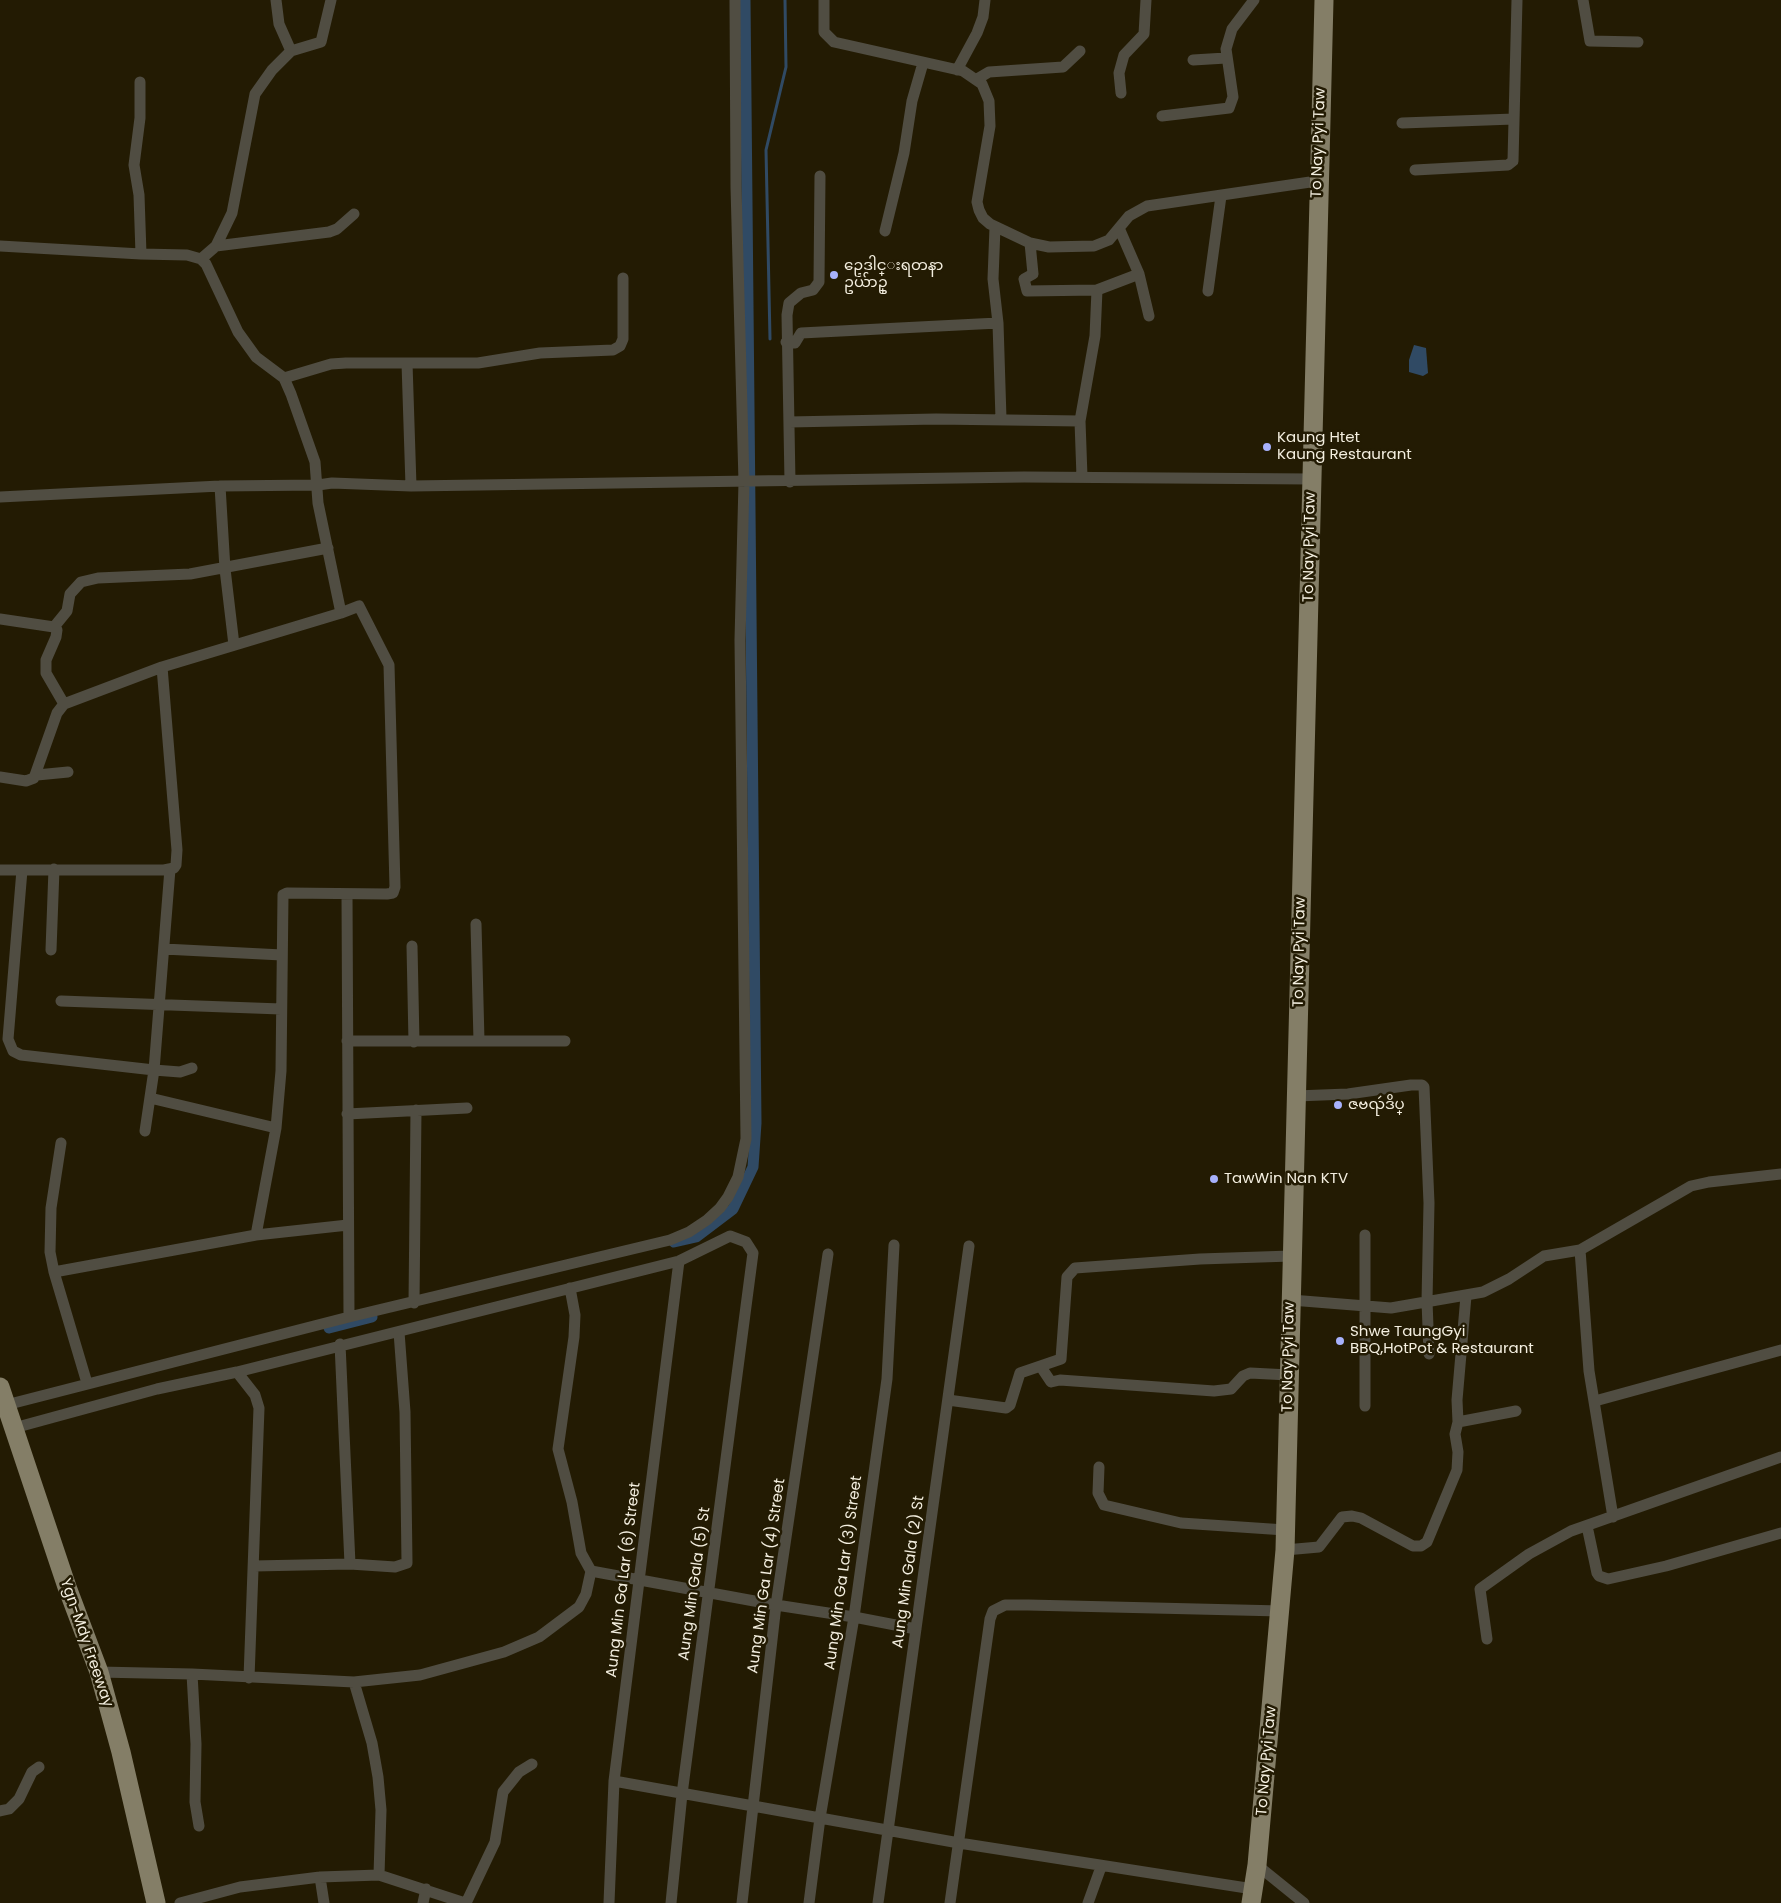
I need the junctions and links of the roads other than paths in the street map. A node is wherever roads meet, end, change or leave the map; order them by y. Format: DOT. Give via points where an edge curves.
graph roads {
  1 [pos="276,0"];
  2 [pos="331,0"];
  3 [pos="735,0"];
  4 [pos="824,0"];
  5 [pos="985,0"];
  6 [pos="1146,0"];
  7 [pos="1254,0"];
  8 [pos="1324,0"];
  9 [pos="1516,0"];
  10 [pos="1583,0"];
  11 [pos="1638,42"];
  12 [pos="291,51"];
  13 [pos="1080,51"];
  14 [pos="1226,58"];
  15 [pos="1193,60"];
  16 [pos="923,63"];
  17 [pos="957,70"];
  18 [pos="977,79"];
  19 [pos="140,82"];
  20 [pos="1121,94"];
  21 [pos="1162,116"];
  22 [pos="1514,120"];
  23 [pos="1402,123"];
  24 [pos="1415,170"];
  25 [pos="820,176"];
  26 [pos="1318,181"];
  27 [pos="1221,196"];
  28 [pos="354,214"];
  29 [pos="995,227"];
  30 [pos="1120,228"];
  31 [pos="885,231"];
  32 [pos="1030,243"];
  33 [pos="0,246"];
  34 [pos="216,246"];
  35 [pos="141,254"];
  36 [pos="201,259"];
  37 [pos="1139,274"];
  38 [pos="623,278"];
  39 [pos="1097,290"];
  40 [pos="1208,291"];
  41 [pos="1149,316"];
  42 [pos="998,323"];
  43 [pos="786,342"];
  44 [pos="407,363"];
  45 [pos="284,378"];
  46 [pos="1001,420"];
  47 [pos="1080,421"];
  48 [pos="788,422"];
  49 [pos="1082,477"];
  50 [pos="1312,479"];
  51 [pos="749,482"];
  52 [pos="790,482"];
  53 [pos="318,485"];
  54 [pos="220,486"];
  55 [pos="411,486"];
  56 [pos="0,497"];
  57 [pos="328,548"];
  58 [pos="225,569"];
  59 [pos="341,613"];
  60 [pos="0,619"];
  61 [pos="54,627"];
  62 [pos="234,645"];
  63 [pos="162,667"];
  64 [pos="64,704"];
  65 [pos="68,772"];
  66 [pos="37,775"];
  67 [pos="0,776"];
  68 [pos="54,869"];
  69 [pos="170,869"];
  70 [pos="0,870"];
  71 [pos="22,870"];
  72 [pos="347,894"];
  73 [pos="476,924"];
  74 [pos="412,946"];
  75 [pos="164,949"];
  76 [pos="51,950"];
  77 [pos="282,955"];
  78 [pos="61,1001"];
  79 [pos="159,1006"];
  80 [pos="281,1009"];
  81 [pos="479,1040"];
  82 [pos="347,1041"];
  83 [pos="565,1041"];
  84 [pos="414,1042"];
  85 [pos="192,1068"];
  86 [pos="154,1070"];
  87 [pos="1296,1096"];
  88 [pos="150,1098"];
  89 [pos="467,1108"];
  90 [pos="416,1110"];
  91 [pos="347,1114"];
  92 [pos="276,1128"];
  93 [pos="145,1131"];
  94 [pos="61,1144"];
  95 [pos="1781,1174"];
  96 [pos="348,1225"];
  97 [pos="256,1235"];
  98 [pos="1365,1235"];
  99 [pos="894,1245"];
  100 [pos="969,1246"];
  101 [pos="1580,1250"];
  102 [pos="828,1254"];
  103 [pos="1292,1256"];
  104 [pos="679,1261"];
  105 [pos="54,1272"];
  106 [pos="570,1288"];
  107 [pos="1466,1296"];
  108 [pos="1291,1300"];
  109 [pos="1428,1301"];
  110 [pos="414,1302"];
  111 [pos="1366,1308"];
  112 [pos="349,1318"];
  113 [pos="399,1332"];
  114 [pos="340,1344"];
  115 [pos="1781,1350"];
  116 [pos="1430,1354"];
  117 [pos="1041,1367"];
  118 [pos="237,1372"];
  119 [pos="1289,1375"];
  120 [pos="87,1383"];
  121 [pos="3,1396"];
  122 [pos="948,1400"];
  123 [pos="1596,1401"];
  124 [pos="1365,1406"];
  125 [pos="1516,1411"];
  126 [pos="1458,1422"];
  127 [pos="14,1428"];
  128 [pos="1781,1457"];
  129 [pos="1099,1467"];
  130 [pos="1613,1518"];
  131 [pos="1587,1526"];
  132 [pos="1286,1530"];
  133 [pos="1781,1533"];
  134 [pos="1285,1550"];
  135 [pos="350,1564"];
  136 [pos="254,1566"];
  137 [pos="591,1571"];
  138 [pos="639,1581"];
  139 [pos="709,1593"];
  140 [pos="776,1605"];
  141 [pos="1281,1611"];
  142 [pos="854,1617"];
  143 [pos="916,1629"];
  144 [pos="1487,1639"];
  145 [pos="99,1672"];
  146 [pos="192,1674"];
  147 [pos="249,1678"];
  148 [pos="354,1682"];
  149 [pos="532,1764"];
  150 [pos="39,1767"];
  151 [pos="614,1781"];
  152 [pos="682,1794"];
  153 [pos="754,1806"];
  154 [pos="0,1811"];
  155 [pos="820,1818"];
  156 [pos="199,1826"];
  157 [pos="888,1830"];
  158 [pos="959,1843"];
  159 [pos="1258,1865"];
  160 [pos="1101,1867"];
  161 [pos="379,1875"];
  162 [pos="320,1876"];
  163 [pos="426,1889"];
  164 [pos="1252,1896"];
  165 [pos="156,1903"];
  166 [pos="180,1903"];
  167 [pos="324,1903"];
  168 [pos="423,1903"];
  169 [pos="466,1903"];
  170 [pos="609,1903"];
  171 [pos="671,1903"];
  172 [pos="742,1903"];
  173 [pos="809,1903"];
  174 [pos="878,1903"];
  175 [pos="950,1903"];
  176 [pos="1088,1903"];
  177 [pos="1304,1903"];
  1 -- 12 [label="street" via="279,24"];
  2 -- 12 [label="street" via="321,42"];
  3 -- 51 [label="street" via="736,187"];
  4 -- 16 [label="street" via="824,32 830,40"];
  5 -- 17 [label="street" via="977,33"];
  6 -- 20 [label="street" via="1144,34 1124,55 1119,73"];
  7 -- 14 [label="street" via="1232,29"];
  8 -- 26 [label="main road, To Nay Pyi Taw"];
  9 -- 22 [label="street"];
  10 -- 11 [label="street" via="1590,41"];
  12 -- 34 [label="street" via="255,94 232,213"];
  13 -- 18 [label="street" via="1063,68 988,72"];
  14 -- 15 [label="street"];
  14 -- 21 [label="street" via="1233,84 1233,103 1229,108"];
  16 -- 17 [label="street"];
  16 -- 31 [label="street"];
  17 -- 18 [label="street"];
  18 -- 29 [label="street" via="986,90 990,126 977,202 983,218"];
  19 -- 35 [label="street" via="140,118 134,165 139,195"];
  22 -- 23 [label="street"];
  22 -- 24 [label="street" via="1514,160 1511,164"];
  25 -- 43 [label="street" via="819,282 813,290 801,293 789,303"];
  26 -- 27 [label="street"];
  26 -- 50 [label="main road, To Nay Pyi Taw"];
  27 -- 30 [label="street" via="1147,206 1129,216"];
  27 -- 40 [label="street"];
  28 -- 34 [label="street" via="329,232"];
  29 -- 32 [label="street"];
  29 -- 42 [label="street" via="993,279"];
  30 -- 32 [label="street" via="1109,240 1094,246 1049,247"];
  30 -- 37 [label="street"];
  32 -- 39 [label="street" via="1032,274 1024,280 1025,290"];
  33 -- 35 [label="street"];
  34 -- 36 [label="street"];
  35 -- 36 [label="street" via="187,255"];
  36 -- 45 [label="street" via="212,274 238,332 252,353"];
  37 -- 39 [label="street"];
  37 -- 41 [label="street"];
  38 -- 44 [label="street" via="623,339 613,350 540,353 478,363"];
  39 -- 47 [label="street" via="1092,356"];
  42 -- 43 [label="street" via="801,333 795,343"];
  42 -- 46 [label="street"];
  43 -- 48 [label="street"];
  44 -- 45 [label="street" via="331,364"];
  44 -- 55 [label="street"];
  45 -- 53 [label="street" via="310,445"];
  46 -- 47 [label="street"];
  46 -- 48 [label="street"];
  47 -- 49 [label="street"];
  48 -- 52 [label="street"];
  49 -- 50 [label="street"];
  49 -- 52 [label="street"];
  50 -- 87 [label="main road, To Nay Pyi Taw"];
  51 -- 52 [label="street"];
  51 -- 55 [label="street"];
  51 -- 110 [label="street" via="740,640 746,1139 738,1177 720,1208 689,1232 670,1240"];
  53 -- 54 [label="street"];
  53 -- 55 [label="street"];
  53 -- 57 [label="street" via="318,503"];
  54 -- 56 [label="street"];
  54 -- 58 [label="street"];
  57 -- 58 [label="street"];
  57 -- 59 [label="street"];
  58 -- 61 [label="street" via="80,582 70,594 67,612"];
  58 -- 62 [label="street"];
  59 -- 62 [label="street"];
  59 -- 72 [label="street" via="359,606 386,657 390,673 393,737 394,890 387,894"];
  60 -- 61 [label="street"];
  61 -- 64 [label="street" via="57,630 48,654 46,672"];
  62 -- 63 [label="street"];
  63 -- 64 [label="street"];
  63 -- 69 [label="street" via="178,850 176,865"];
  64 -- 66 [label="street" via="57,712"];
  65 -- 66 [label="street"];
  66 -- 67 [label="street" via="26,781"];
  68 -- 69 [label="street"];
  68 -- 71 [label="street"];
  68 -- 76 [label="street"];
  69 -- 75 [label="street"];
  70 -- 71 [label="street"];
  71 -- 86 [label="street" via="8,1039 13,1051 21,1055"];
  72 -- 77 [label="street" via="284,894"];
  72 -- 82 [label="street"];
  73 -- 81 [label="street"];
  74 -- 84 [label="street"];
  75 -- 77 [label="street"];
  75 -- 79 [label="street"];
  77 -- 80 [label="street"];
  78 -- 79 [label="street"];
  79 -- 80 [label="street"];
  79 -- 86 [label="street"];
  80 -- 92 [label="street" via="281,1071"];
  81 -- 83 [label="street"];
  81 -- 84 [label="street"];
  82 -- 84 [label="street"];
  82 -- 91 [label="street"];
  85 -- 86 [label="street" via="180,1072"];
  86 -- 88 [label="street"];
  87 -- 103 [label="main road, To Nay Pyi Taw"];
  87 -- 109 [label="street" via="1348,1094 1411,1085 1424,1087 1429,1203"];
  88 -- 92 [label="street"];
  88 -- 93 [label="street"];
  89 -- 90 [label="street"];
  90 -- 91 [label="street"];
  90 -- 110 [label="street"];
  91 -- 96 [label="street"];
  92 -- 97 [label="street"];
  94 -- 105 [label="street" via="50,1216 50,1252"];
  95 -- 101 [label="street" via="1691,1186"];
  96 -- 97 [label="street"];
  96 -- 112 [label="street"];
  97 -- 105 [label="street"];
  98 -- 111 [label="street"];
  99 -- 142 [label="street, Aung Min Ga Lar (3) Street" via="887,1379"];
  100 -- 122 [label="street, Aung Min Gala (2) St"];
  101 -- 107 [label="street" via="1544,1256 1492,1288"];
  101 -- 123 [label="street" via="1589,1371"];
  102 -- 140 [label="street, Aung Min Ga Lar (4) Street"];
  103 -- 108 [label="main road, To Nay Pyi Taw"];
  103 -- 117 [label="street" via="1075,1268 1067,1277 1061,1359"];
  104 -- 106 [label="street"];
  104 -- 138 [label="street, Aung Min Ga Lar (6) Street"];
  104 -- 139 [label="street, Aung Min Gala (5) St" via="730,1236 752,1248"];
  105 -- 120 [label="street"];
  106 -- 113 [label="street"];
  106 -- 137 [label="street" via="575,1315 574,1338 558,1449 581,1553"];
  107 -- 109 [label="street"];
  107 -- 126 [label="street"];
  108 -- 111 [label="street"];
  108 -- 119 [label="main road, To Nay Pyi Taw"];
  109 -- 111 [label="street" via="1390,1308"];
  109 -- 116 [label="street"];
  110 -- 112 [label="street"];
  111 -- 124 [label="street"];
  112 -- 120 [label="street"];
  113 -- 114 [label="street"];
  113 -- 135 [label="street" via="405,1412 408,1560 405,1565 395,1567"];
  114 -- 118 [label="street"];
  114 -- 135 [label="street"];
  115 -- 123 [label="street"];
  117 -- 119 [label="street" via="1051,1382 1214,1391 1231,1389 1250,1373"];
  117 -- 122 [label="street" via="1020,1373 1010,1405 1006,1408"];
  118 -- 127 [label="street" via="158,1389"];
  118 -- 136 [label="street" via="255,1395 260,1408"];
  119 -- 132 [label="main road, To Nay Pyi Taw"];
  120 -- 121 [label="street"];
  121 -- 127 [label="main road, Ygn-Mdy Freeway"];
  122 -- 143 [label="street, Aung Min Gala (2) St"];
  123 -- 130 [label="street"];
  125 -- 126 [label="street"];
  126 -- 134 [label="street" via="1455,1434 1457,1470 1427,1542 1422,1546 1413,1546 1352,1516 1342,1517 1319,1546"];
  127 -- 145 [label="main road, Ygn-Mdy Freeway"];
  128 -- 130 [label="street"];
  129 -- 132 [label="street" via="1098,1493 1104,1505 1182,1523"];
  130 -- 131 [label="street"];
  131 -- 133 [label="street" via="1597,1573 1608,1579"];
  131 -- 144 [label="street" via="1529,1554 1480,1589"];
  132 -- 134 [label="main road, To Nay Pyi Taw"];
  134 -- 141 [label="main road, To Nay Pyi Taw"];
  135 -- 136 [label="street"];
  136 -- 147 [label="street"];
  137 -- 138 [label="street"];
  137 -- 148 [label="street" via="586,1594 579,1607 539,1637 459,1666 420,1675"];
  138 -- 139 [label="street"];
  138 -- 151 [label="street, Aung Min Ga Lar (6) Street"];
  139 -- 140 [label="street"];
  139 -- 152 [label="street, Aung Min Gala (5) St"];
  140 -- 142 [label="street"];
  140 -- 153 [label="street, Aung Min Ga Lar (4) Street"];
  141 -- 158 [label="street" via="1028,1605 1004,1605 993,1611"];
  141 -- 159 [label="main road, To Nay Pyi Taw"];
  142 -- 143 [label="street"];
  142 -- 155 [label="street, Aung Min Ga Lar (3) Street"];
  143 -- 157 [label="street, Aung Min Gala (2) St"];
  145 -- 146 [label="street"];
  145 -- 165 [label="main road, Ygn-Mdy Freeway"];
  146 -- 147 [label="street"];
  146 -- 156 [label="street" via="195,1802"];
  147 -- 148 [label="street"];
  148 -- 161 [label="street" via="372,1743 378,1777 381,1810"];
  149 -- 169 [label="street" via="519,1772 503,1792 494,1842"];
  150 -- 154 [label="street" via="32,1772 19,1799 9,1809"];
  151 -- 152 [label="street"];
  151 -- 170 [label="street, Aung Min Ga Lar (6) Street"];
  152 -- 153 [label="street"];
  152 -- 171 [label="street, Aung Min Gala (5) St"];
  153 -- 155 [label="street"];
  153 -- 172 [label="street, Aung Min Ga Lar (4) Street"];
  155 -- 157 [label="street"];
  155 -- 173 [label="street, Aung Min Ga Lar (3) Street"];
  157 -- 158 [label="street"];
  157 -- 174 [label="street, Aung Min Gala (2) St"];
  158 -- 160 [label="street"];
  158 -- 175 [label="street"];
  159 -- 164 [label="main road, To Nay Pyi Taw"];
  159 -- 177 [label="street"];
  160 -- 164 [label="street"];
  160 -- 176 [label="street"];
  161 -- 162 [label="street"];
  161 -- 163 [label="street"];
  162 -- 166 [label="street" via="240,1887"];
  162 -- 167 [label="street"];
  163 -- 168 [label="street"];
  163 -- 169 [label="street"];
}
